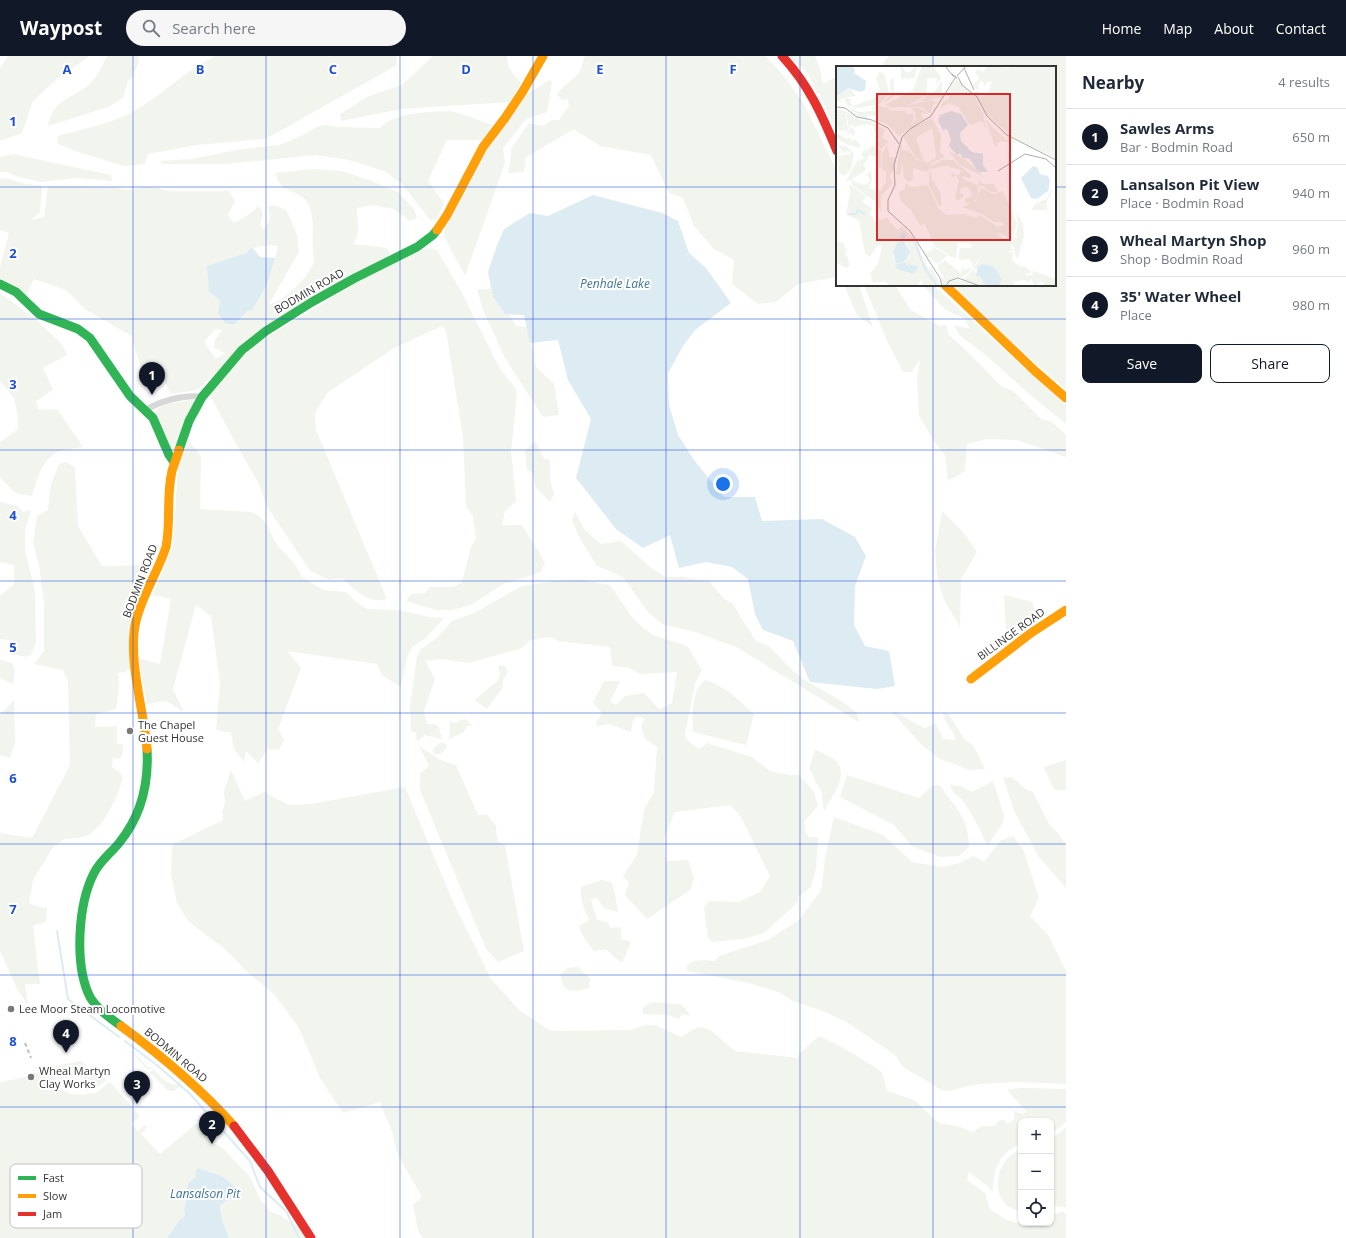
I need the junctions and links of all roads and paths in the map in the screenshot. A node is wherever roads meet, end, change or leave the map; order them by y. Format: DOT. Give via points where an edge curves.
graph roads {
  1 [pos="543,56"];
  2 [pos="782,56"];
  3 [pos="836,150"];
  4 [pos="0,284"];
  5 [pos="946,286"];
  6 [pos="202,397"];
  7 [pos="1066,398"];
  8 [pos="146,410"];
  9 [pos="174,462"];
  10 [pos="1066,610"];
  11 [pos="971,679"];
  12 [pos="311,1238"];
  1 -- 6 [label="main road, BODMIN ROAD" via="524,91 483,147 433,235 417,247 355,278 266,330 242,350"];
  2 -- 3 [label="main road" via="803,79 817,103"];
  4 -- 8 [label="main road" via="16,292 39,314 87,334 130,396"];
  5 -- 7 [label="main road"];
  6 -- 8 [label="street" via="168,401"];
  6 -- 9 [label="main road, BODMIN ROAD" via="189,421"];
  8 -- 9 [label="main road" via="156,423 168,455"];
  9 -- 12 [label="main road, BODMIN ROAD" via="169,487 166,546 137,615 134,633 135,664 147,749 146,788 134,822 97,868 87,887 81,931 83,975 86,989 101,1010 180,1072 206,1095 228,1120 264,1164"];
  10 -- 11 [label="main road, BILLINGE ROAD"];
}
